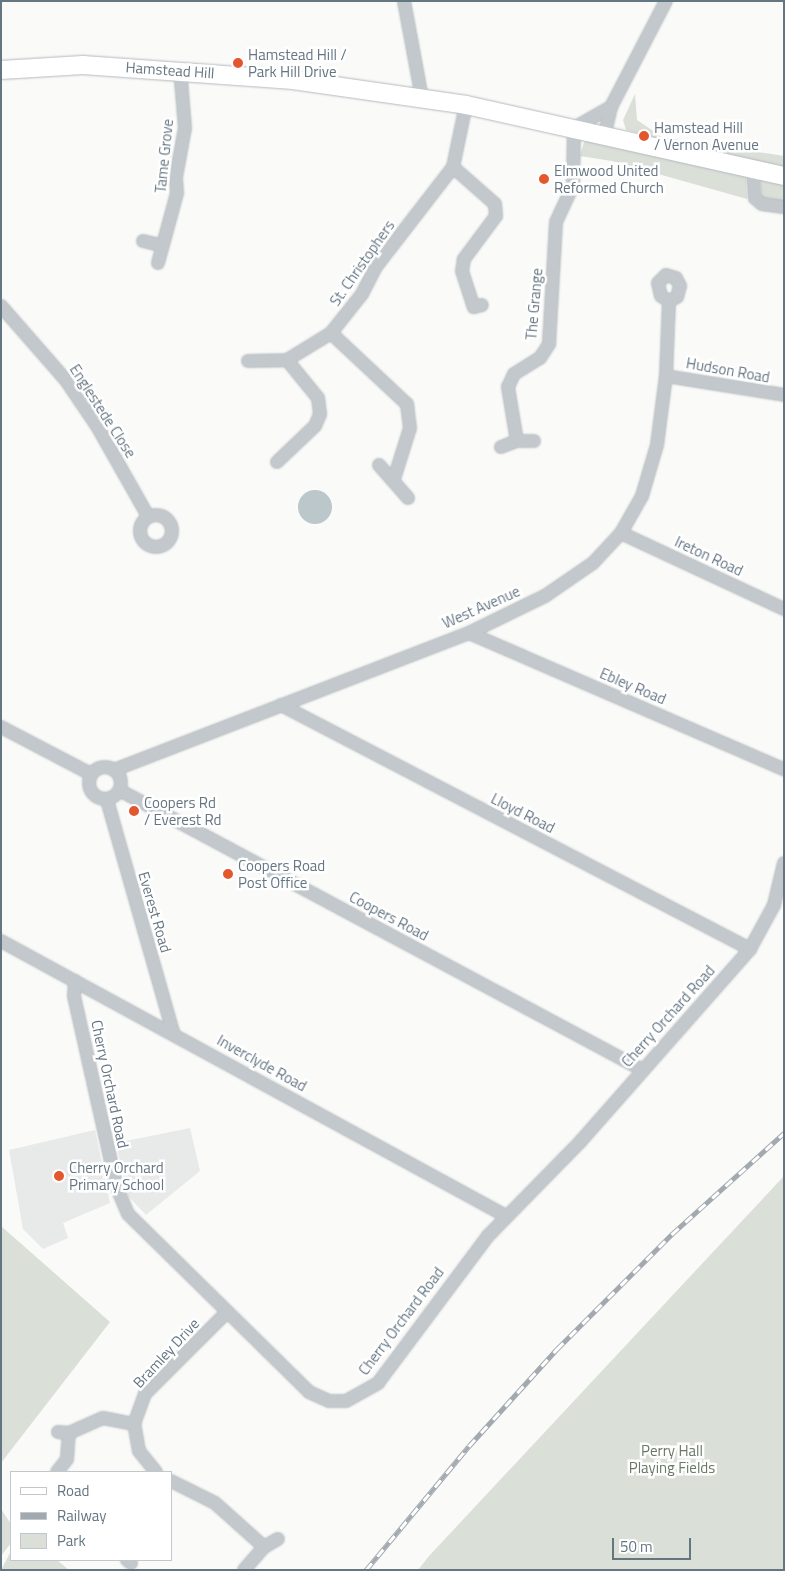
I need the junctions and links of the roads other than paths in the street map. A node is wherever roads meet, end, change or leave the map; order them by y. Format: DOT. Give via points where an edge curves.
graph roads {
  1 [pos="404,1"];
  2 [pos="666,1"];
  3 [pos="180,69"];
  4 [pos="1,70"];
  5 [pos="422,98"];
  6 [pos="466,105"];
  7 [pos="611,107"];
  8 [pos="574,128"];
  9 [pos="605,134"];
  10 [pos="453,166"];
  11 [pos="753,172"];
  12 [pos="784,176"];
  13 [pos="784,207"];
  14 [pos="143,240"];
  15 [pos="161,244"];
  16 [pos="158,263"];
  17 [pos="669,301"];
  18 [pos="482,305"];
  19 [pos="1,306"];
  20 [pos="331,333"];
  21 [pos="287,360"];
  22 [pos="248,361"];
  23 [pos="666,376"];
  24 [pos="784,396"];
  25 [pos="517,441"];
  26 [pos="534,441"];
  27 [pos="501,446"];
  28 [pos="277,462"];
  29 [pos="379,465"];
  30 [pos="394,479"];
  31 [pos="408,498"];
  32 [pos="148,516"];
  33 [pos="621,533"];
  34 [pos="784,609"];
  35 [pos="468,633"];
  36 [pos="280,706"];
  37 [pos="1,727"];
  38 [pos="784,769"];
  39 [pos="114,770"];
  40 [pos="89,773"];
  41 [pos="121,791"];
  42 [pos="107,800"];
  43 [pos="784,863"];
  44 [pos="1,941"];
  45 [pos="750,949"];
  46 [pos="74,981"];
  47 [pos="173,1032"];
  48 [pos="641,1070"];
  49 [pos="506,1216"];
  50 [pos="226,1313"];
  51 [pos="134,1424"];
  52 [pos="58,1471"];
  53 [pos="155,1471"];
  54 [pos="172,1482"];
  55 [pos="278,1539"];
  56 [pos="264,1547"];
  57 [pos="244,1570"];
  1 -- 5 [label="street"];
  2 -- 7 [label="street"];
  3 -- 4 [label="main road, Hamstead Hill" via="83,65"];
  3 -- 5 [label="main road, Hamstead Hill"];
  3 -- 15 [label="street, Tame Grove" via="185,128 176,177 178,193"];
  5 -- 6 [label="main road, Hamstead Hill"];
  6 -- 8 [label="main road, Hamstead Hill"];
  6 -- 10 [label="street, St. Christophers"];
  7 -- 8 [label="street"];
  7 -- 9 [label="street"];
  8 -- 9 [label="main road, Hamstead Hill"];
  8 -- 25 [label="street, The Grange" via="573,186 556,222 549,344 540,358 514,374 508,387"];
  9 -- 11 [label="main road, Hamstead Hill"];
  10 -- 18 [label="street" via="495,204 496,216 464,259 462,271 474,307"];
  10 -- 20 [label="street, St. Christophers" via="375,268 362,294"];
  11 -- 12 [label="main road, Hamstead Hill"];
  11 -- 13 [label="street" via="755,198 762,204"];
  14 -- 15 [label="street"];
  15 -- 16 [label="street, Tame Grove"];
  17 -- 23 [label="street, West Avenue"];
  19 -- 32 [label="street, Englestede Close" via="65,379"];
  20 -- 21 [label="street, St. Christophers"];
  20 -- 30 [label="street" via="407,404 410,428"];
  21 -- 22 [label="street"];
  21 -- 28 [label="street" via="318,398 320,414 315,426"];
  23 -- 24 [label="street, Hudson Road"];
  23 -- 33 [label="street, West Avenue" via="657,445 642,496"];
  25 -- 26 [label="street"];
  25 -- 27 [label="street"];
  29 -- 30 [label="street"];
  30 -- 31 [label="street"];
  33 -- 34 [label="street, Ireton Road"];
  33 -- 35 [label="street, West Avenue" via="593,563 545,596"];
  35 -- 36 [label="street, West Avenue"];
  35 -- 38 [label="street, Ebley Road"];
  36 -- 39 [label="street, West Avenue"];
  36 -- 45 [label="street, Lloyd Road"];
  37 -- 40 [label="street"];
  39 -- 40 [label="street" via="96,768"];
  39 -- 41 [label="street"];
  40 -- 42 [label="street" via="92,790"];
  41 -- 42 [label="street" via="116,798"];
  41 -- 48 [label="street, Coopers Road"];
  42 -- 47 [label="street, Everest Road"];
  43 -- 45 [label="street, Cherry Orchard Road" via="774,905"];
  44 -- 46 [label="street, Inverclyde Road"];
  45 -- 48 [label="street, Cherry Orchard Road"];
  46 -- 47 [label="street, Inverclyde Road"];
  46 -- 50 [label="street, Cherry Orchard Road" via="74,996 117,1192 128,1214"];
  47 -- 49 [label="street, Inverclyde Road"];
  48 -- 49 [label="street, Cherry Orchard Road" via="580,1142"];
  49 -- 50 [label="street, Cherry Orchard Road" via="462,1268 378,1383 346,1401 329,1401 309,1392"];
  50 -- 51 [label="street, Bramley Drive" via="145,1394"];
  51 -- 52 [label="street" via="103,1418 64,1432 67,1459"];
  51 -- 53 [label="street" via="139,1451"];
  54 -- 56 [label="street" via="215,1503"];
  55 -- 56 [label="street"];
  56 -- 57 [label="street"];
}
